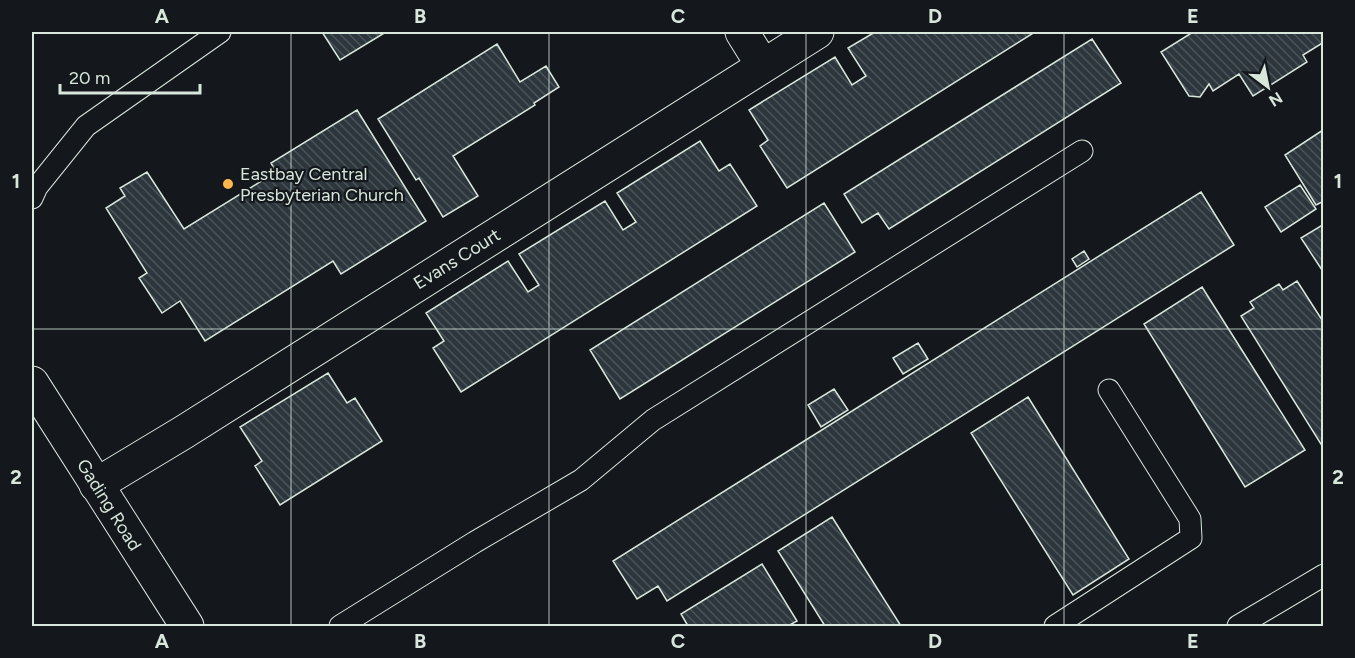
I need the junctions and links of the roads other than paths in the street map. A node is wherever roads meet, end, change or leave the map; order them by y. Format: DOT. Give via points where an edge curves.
graph roads {
  1 [pos="220,32"];
  2 [pos="741,32"];
  3 [pos="817,32"];
  4 [pos="763,66"];
  5 [pos="1082,151"];
  6 [pos="32,198"];
  7 [pos="32,382"];
  8 [pos="1109,390"];
  9 [pos="96,485"];
  10 [pos="1323,574"];
  11 [pos="187,627"];
  12 [pos="340,627"];
  13 [pos="1055,627"];
  14 [pos="1238,627"];
  1 -- 6 [label="lane" via="86,126"];
  2 -- 4 [label="street"];
  3 -- 4 [label="street, Evans Court"];
  4 -- 9 [label="street, Evans Court"];
  5 -- 12 [label="lane" via="653,420 581,480"];
  7 -- 9 [label="street, Gading Road"];
  8 -- 13 [label="lane" via="1190,519 1191,538"];
  9 -- 11 [label="street, Gading Road"];
  10 -- 14 [label="lane"];
}
